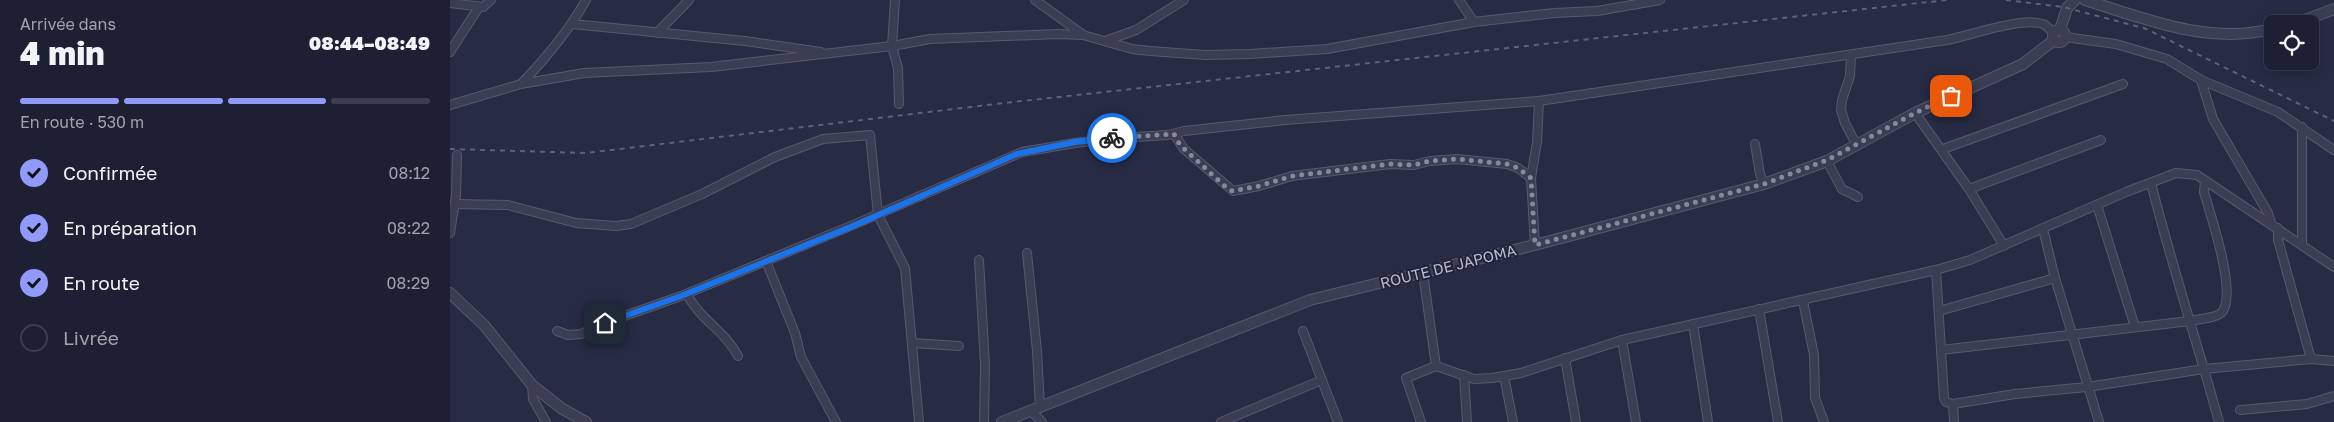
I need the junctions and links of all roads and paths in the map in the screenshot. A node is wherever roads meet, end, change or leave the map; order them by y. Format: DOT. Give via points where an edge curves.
graph roads {
  1 [pos="491,0"];
  2 [pos="586,0"];
  3 [pos="689,0"];
  4 [pos="895,0"];
  5 [pos="1035,0"];
  6 [pos="1184,0"];
  7 [pos="1459,0"];
  8 [pos="1660,0"];
  9 [pos="2075,0"];
  10 [pos="2085,0"];
  11 [pos="450,3"];
  12 [pos="479,7"];
  13 [pos="2334,9"];
  14 [pos="2318,15"];
  15 [pos="1474,22"];
  16 [pos="572,24"];
  17 [pos="2264,30"];
  18 [pos="657,33"];
  19 [pos="1083,35"];
  20 [pos="2058,35"];
  21 [pos="1105,41"];
  22 [pos="892,46"];
  23 [pos="450,52"];
  24 [pos="826,54"];
  25 [pos="1850,55"];
  26 [pos="2201,80"];
  27 [pos="520,84"];
  28 [pos="2123,84"];
  29 [pos="1539,101"];
  30 [pos="899,104"];
  31 [pos="450,105"];
  32 [pos="1915,113"];
  33 [pos="2302,127"];
  34 [pos="1174,134"];
  35 [pos="2101,140"];
  36 [pos="1755,144"];
  37 [pos="1856,144"];
  38 [pos="1942,149"];
  39 [pos="2334,150"];
  40 [pos="457,155"];
  41 [pos="1827,160"];
  42 [pos="1531,178"];
  43 [pos="2206,181"];
  44 [pos="2151,183"];
  45 [pos="1764,184"];
  46 [pos="1969,188"];
  47 [pos="1858,197"];
  48 [pos="455,204"];
  49 [pos="2096,206"];
  50 [pos="878,215"];
  51 [pos="2271,223"];
  52 [pos="2278,228"];
  53 [pos="2043,229"];
  54 [pos="450,233"];
  55 [pos="1535,245"];
  56 [pos="2302,245"];
  57 [pos="2004,246"];
  58 [pos="1027,253"];
  59 [pos="979,260"];
  60 [pos="766,261"];
  61 [pos="2334,267"];
  62 [pos="1936,270"];
  63 [pos="1423,273"];
  64 [pos="2055,278"];
  65 [pos="450,293"];
  66 [pos="687,294"];
  67 [pos="1803,301"];
  68 [pos="1759,309"];
  69 [pos="1939,311"];
  70 [pos="2190,321"];
  71 [pos="1693,324"];
  72 [pos="2135,327"];
  73 [pos="557,331"];
  74 [pos="1302,331"];
  75 [pos="2073,335"];
  76 [pos="1622,340"];
  77 [pos="912,343"];
  78 [pos="959,346"];
  79 [pos="1941,350"];
  80 [pos="738,356"];
  81 [pos="1565,358"];
  82 [pos="2310,359"];
  83 [pos="2334,361"];
  84 [pos="1436,366"];
  85 [pos="2204,369"];
  86 [pos="1464,375"];
  87 [pos="1504,376"];
  88 [pos="1322,380"];
  89 [pos="532,385"];
  90 [pos="2087,387"];
  91 [pos="2334,396"];
  92 [pos="1953,404"];
  93 [pos="1036,409"];
  94 [pos="2240,410"];
  95 [pos="546,422"];
  96 [pos="586,422"];
  97 [pos="836,422"];
  98 [pos="918,422"];
  99 [pos="984,422"];
  100 [pos="1002,422"];
  101 [pos="1042,422"];
  102 [pos="1222,422"];
  103 [pos="1338,422"];
  104 [pos="1421,422"];
  105 [pos="1467,422"];
  106 [pos="1513,422"];
  107 [pos="1576,422"];
  108 [pos="1636,422"];
  109 [pos="1708,422"];
  110 [pos="1778,422"];
  111 [pos="1824,422"];
  112 [pos="1954,422"];
  113 [pos="2099,422"];
  114 [pos="2219,422"];
  1 -- 12 [label="street" via="484,7"];
  2 -- 16 [label="street"];
  3 -- 18 [label="street"];
  4 -- 22 [label="street"];
  5 -- 19 [label="street"];
  6 -- 21 [label="street" via="1136,30"];
  7 -- 15 [label="street"];
  8 -- 15 [label="street" via="1597,11 1554,12"];
  9 -- 20 [label="street" via="2067,8"];
  10 -- 17 [label="street" via="2201,33 2237,35"];
  11 -- 12 [label="street"];
  12 -- 23 [label="street"];
  13 -- 14 [label="street"];
  15 -- 21 [label="street" via="1327,48 1250,54 1150,52"];
  16 -- 18 [label="street"];
  16 -- 27 [label="street"];
  18 -- 24 [label="street" via="764,43"];
  19 -- 21 [label="street"];
  19 -- 22 [label="street" via="936,39"];
  20 -- 25 [label="street" via="2045,25 2036,23 2009,25 1953,39"];
  20 -- 26 [label="street" via="2116,44 2167,60"];
  20 -- 32 [label="street, ROUTE DE JAPOMA" via="2023,64"];
  22 -- 24 [label="street"];
  22 -- 30 [label="street" via="898,68"];
  24 -- 27 [label="street" via="711,67 584,73"];
  25 -- 29 [label="street"];
  25 -- 37 [label="street" via="1850,76 1841,110"];
  26 -- 33 [label="street" via="2278,112"];
  26 -- 51 [label="street" via="2213,119"];
  27 -- 31 [label="street"];
  28 -- 38 [label="street"];
  29 -- 34 [label="street" via="1285,120"];
  29 -- 42 [label="street"];
  32 -- 37 [label="street, ROUTE DE JAPOMA"];
  32 -- 38 [label="street"];
  33 -- 39 [label="street"];
  33 -- 56 [label="street"];
  34 -- 42 [label="street" via="1184,149 1233,191 1292,176 1457,159 1507,164"];
  34 -- 50 [label="street" via="1092,140 1022,152"];
  35 -- 46 [label="street"];
  36 -- 45 [label="street"];
  37 -- 41 [label="street, ROUTE DE JAPOMA"];
  38 -- 46 [label="street"];
  40 -- 48 [label="street"];
  41 -- 45 [label="street, ROUTE DE JAPOMA"];
  41 -- 47 [label="street" via="1842,189"];
  42 -- 55 [label="street"];
  43 -- 44 [label="street" via="2188,173 2176,173"];
  43 -- 51 [label="street"];
  43 -- 70 [label="street" via="2204,192 2227,291 2223,312"];
  44 -- 49 [label="street"];
  44 -- 70 [label="street"];
  45 -- 55 [label="street, ROUTE DE JAPOMA"];
  46 -- 57 [label="street"];
  48 -- 50 [label="street" via="508,205 576,222 606,226 631,224 702,194 764,161 822,139 869,135"];
  48 -- 54 [label="street"];
  49 -- 53 [label="street"];
  49 -- 72 [label="street"];
  50 -- 60 [label="street"];
  50 -- 77 [label="street" via="905,268"];
  51 -- 52 [label="street"];
  52 -- 56 [label="street"];
  52 -- 82 [label="street" via="2278,240"];
  53 -- 57 [label="street"];
  53 -- 64 [label="street"];
  55 -- 63 [label="street, ROUTE DE JAPOMA"];
  56 -- 61 [label="street"];
  57 -- 62 [label="street"];
  58 -- 93 [label="street" via="1037,351"];
  59 -- 99 [label="street" via="985,365"];
  60 -- 66 [label="street"];
  60 -- 97 [label="street" via="795,333 801,357"];
  62 -- 67 [label="street"];
  62 -- 69 [label="street"];
  63 -- 84 [label="street"];
  63 -- 93 [label="street, ROUTE DE JAPOMA" via="1310,300"];
  64 -- 69 [label="street"];
  64 -- 75 [label="street"];
  65 -- 89 [label="street" via="484,325"];
  66 -- 73 [label="street" via="582,334 568,335"];
  66 -- 80 [label="street" via="693,306 728,338"];
  67 -- 68 [label="street"];
  67 -- 111 [label="street" via="1814,355 1815,398"];
  68 -- 71 [label="street"];
  68 -- 110 [label="street"];
  69 -- 79 [label="street"];
  70 -- 72 [label="street"];
  70 -- 85 [label="street"];
  71 -- 76 [label="street"];
  71 -- 109 [label="street"];
  72 -- 75 [label="street"];
  74 -- 88 [label="street"];
  75 -- 79 [label="street"];
  75 -- 90 [label="street"];
  76 -- 81 [label="street"];
  76 -- 108 [label="street"];
  77 -- 78 [label="street"];
  77 -- 98 [label="street"];
  79 -- 92 [label="street" via="1944,398"];
  81 -- 87 [label="street"];
  81 -- 107 [label="street"];
  82 -- 83 [label="street"];
  82 -- 85 [label="street"];
  84 -- 86 [label="street"];
  84 -- 104 [label="street" via="1406,378"];
  85 -- 90 [label="street"];
  85 -- 114 [label="street"];
  86 -- 87 [label="street" via="1474,380"];
  86 -- 105 [label="street"];
  87 -- 106 [label="street"];
  88 -- 102 [label="street"];
  88 -- 103 [label="street"];
  89 -- 95 [label="street" via="533,399"];
  89 -- 96 [label="street" via="561,408"];
  90 -- 92 [label="street"];
  90 -- 113 [label="street"];
  91 -- 94 [label="street" via="2307,404"];
  92 -- 112 [label="street"];
  93 -- 100 [label="street, ROUTE DE JAPOMA"];
  93 -- 101 [label="street"];
}
